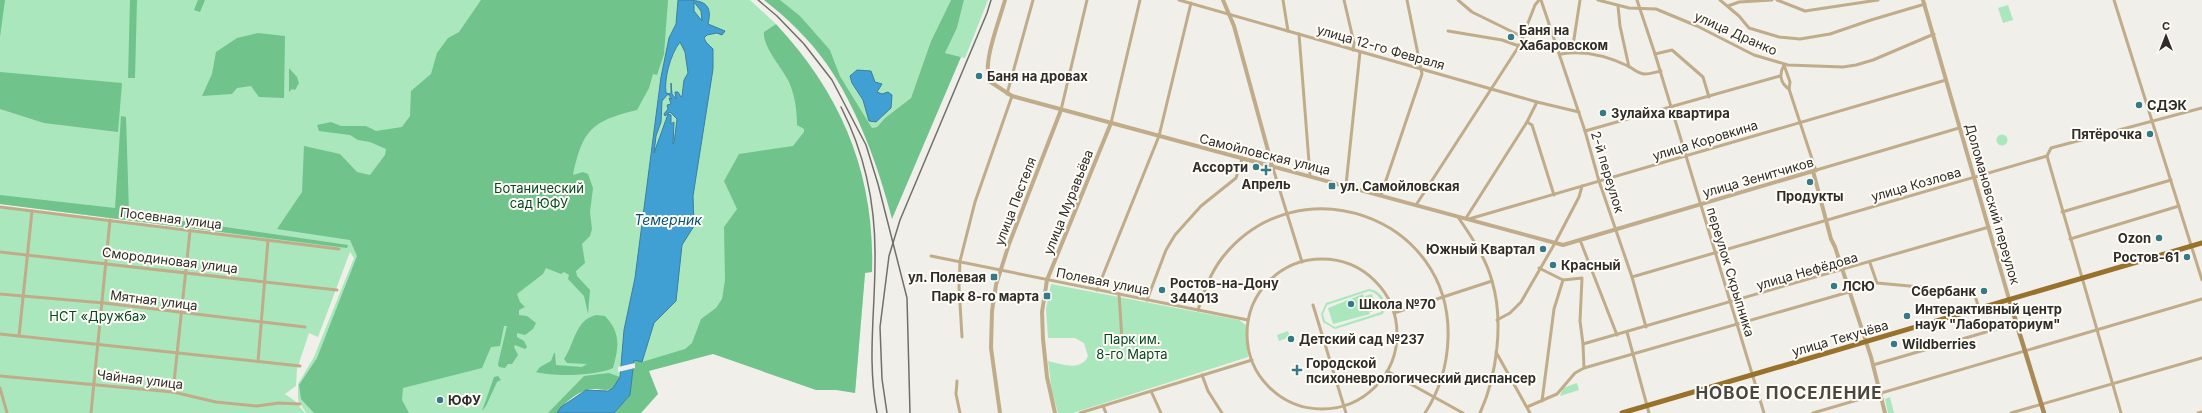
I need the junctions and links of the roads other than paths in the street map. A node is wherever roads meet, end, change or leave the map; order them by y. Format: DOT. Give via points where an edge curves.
graph roads {
  1 [pos="1005,0"];
  2 [pos="1033,0"];
  3 [pos="1087,0"];
  4 [pos="1140,0"];
  5 [pos="1179,0"];
  6 [pos="1223,0"];
  7 [pos="1283,0"];
  8 [pos="1344,0"];
  9 [pos="1407,0"];
  10 [pos="1458,0"];
  11 [pos="1540,0"];
  12 [pos="1580,0"];
  13 [pos="1598,0"];
  14 [pos="1614,0"];
  15 [pos="1637,0"];
  16 [pos="1720,0"];
  17 [pos="1772,0"];
  18 [pos="1777,0"];
  19 [pos="1878,0"];
  20 [pos="2114,0"];
  21 [pos="1783,1"];
  22 [pos="1924,2"];
  23 [pos="1190,3"];
  24 [pos="1616,5"];
  25 [pos="1728,6"];
  26 [pos="1639,7"];
  27 [pos="1227,12"];
  28 [pos="1288,31"];
  29 [pos="1448,31"];
  30 [pos="1299,34"];
  31 [pos="1934,34"];
  32 [pos="1523,37"];
  33 [pos="1521,41"];
  34 [pos="1519,46"];
  35 [pos="1558,46"];
  36 [pos="1353,50"];
  37 [pos="1360,52"];
  38 [pos="1572,52"];
  39 [pos="1560,54"];
  40 [pos="1656,54"];
  41 [pos="1784,65"];
  42 [pos="1630,67"];
  43 [pos="1422,69"];
  44 [pos="1661,71"];
  45 [pos="1780,76"];
  46 [pos="1946,80"];
  47 [pos="1490,88"];
  48 [pos="1789,89"];
  49 [pos="1007,94"];
  50 [pos="1012,96"];
  51 [pos="1709,97"];
  52 [pos="1537,102"];
  53 [pos="1672,107"];
  54 [pos="2202,108"];
  55 [pos="1061,110"];
  56 [pos="1579,112"];
  57 [pos="1527,122"];
  58 [pos="1800,122"];
  59 [pos="2152,122"];
  60 [pos="1111,123"];
  61 [pos="1959,128"];
  62 [pos="1585,131"];
  63 [pos="1159,136"];
  64 [pos="1687,156"];
  65 [pos="2047,156"];
  66 [pos="1242,159"];
  67 [pos="1272,165"];
  68 [pos="1814,171"];
  69 [pos="1310,175"];
  70 [pos="1974,177"];
  71 [pos="2171,180"];
  72 [pos="1599,181"];
  73 [pos="1346,185"];
  74 [pos="1582,186"];
  75 [pos="1554,194"];
  76 [pos="1381,195"];
  77 [pos="1700,204"];
  78 [pos="1416,205"];
  79 [pos="2179,206"];
  80 [pos="0,207"];
  81 [pos="32,211"];
  82 [pos="2062,212"];
  83 [pos="1288,214"];
  84 [pos="1457,216"];
  85 [pos="1468,219"];
  86 [pos="110,220"];
  87 [pos="1827,220"];
  88 [pos="1989,228"];
  89 [pos="1615,230"];
  90 [pos="190,231"];
  91 [pos="2070,239"];
  92 [pos="268,240"];
  93 [pos="1580,240"];
  94 [pos="1555,243"];
  95 [pos="2202,243"];
  96 [pos="1563,245"];
  97 [pos="2192,246"];
  98 [pos="339,249"];
  99 [pos="0,252"];
  100 [pos="1715,253"];
  101 [pos="28,255"];
  102 [pos="931,256"];
  103 [pos="960,261"];
  104 [pos="1302,262"];
  105 [pos="108,263"];
  106 [pos="1870,263"];
  107 [pos="1539,268"];
  108 [pos="1000,270"];
  109 [pos="1842,271"];
  110 [pos="186,272"];
  111 [pos="1632,277"];
  112 [pos="2082,278"];
  113 [pos="1047,280"];
  114 [pos="1563,280"];
  115 [pos="2202,280"];
  116 [pos="1492,281"];
  117 [pos="265,282"];
  118 [pos="337,290"];
  119 [pos="1097,290"];
  120 [pos="1849,292"];
  121 [pos="0,294"];
  122 [pos="1119,294"];
  123 [pos="25,296"];
  124 [pos="1445,296"];
  125 [pos="2009,299"];
  126 [pos="2202,299"];
  127 [pos="1147,300"];
  128 [pos="104,303"];
  129 [pos="1730,303"];
  130 [pos="1313,305"];
  131 [pos="1979,309"];
  132 [pos="1198,310"];
  133 [pos="1394,313"];
  134 [pos="181,314"];
  135 [pos="1248,320"];
  136 [pos="1497,320"];
  137 [pos="262,322"];
  138 [pos="2017,323"];
  139 [pos="1737,325"];
  140 [pos="305,327"];
  141 [pos="1646,327"];
  142 [pos="2097,330"];
  143 [pos="1627,332"];
  144 [pos="0,334"];
  145 [pos="1616,335"];
  146 [pos="19,336"];
  147 [pos="962,337"];
  148 [pos="1122,340"];
  149 [pos="1864,342"];
  150 [pos="100,344"];
  151 [pos="1584,344"];
  152 [pos="2025,351"];
  153 [pos="1496,352"];
  154 [pos="176,353"];
  155 [pos="1633,354"];
  156 [pos="2202,358"];
  157 [pos="1252,360"];
  158 [pos="258,362"];
  159 [pos="1873,365"];
  160 [pos="300,366"];
  161 [pos="1584,368"];
  162 [pos="1387,371"];
  163 [pos="1752,375"];
  164 [pos="0,376"];
  165 [pos="1202,376"];
  166 [pos="957,381"];
  167 [pos="95,383"];
  168 [pos="2113,384"];
  169 [pos="0,389"];
  170 [pos="1151,391"];
  171 [pos="173,392"];
  172 [pos="1880,393"];
  173 [pos="1435,398"];
  174 [pos="1542,401"];
  175 [pos="300,404"];
  176 [pos="2042,404"];
  177 [pos="1344,405"];
  178 [pos="1647,405"];
  179 [pos="1103,406"];
  180 [pos="1527,407"];
  181 [pos="2202,412"];
  182 [pos="7,413"];
  183 [pos="91,413"];
  184 [pos="960,413"];
  185 [pos="1000,413"];
  186 [pos="1055,413"];
  187 [pos="1080,413"];
  188 [pos="1106,413"];
  189 [pos="1161,413"];
  190 [pos="1222,413"];
  191 [pos="1346,413"];
  192 [pos="1425,413"];
  193 [pos="1463,413"];
  194 [pos="1480,413"];
  195 [pos="1530,413"];
  196 [pos="1622,413"];
  197 [pos="1649,413"];
  198 [pos="1764,413"];
  199 [pos="1813,413"];
  200 [pos="1886,413"];
  201 [pos="2011,413"];
  202 [pos="2044,413"];
  203 [pos="2121,413"];
  204 [pos="2198,413"];
  1 -- 49 [label="street, Самойловская улица" via="987,69 989,81"];
  2 -- 49 [label="street"];
  3 -- 55 [label="street, улица Пестеля"];
  4 -- 60 [label="street, улица Муравьёва"];
  5 -- 23 [label="street, улица 12-го Февраля"];
  6 -- 27 [label="street"];
  7 -- 28 [label="street"];
  8 -- 36 [label="street" via="1354,43"];
  9 -- 43 [label="street"];
  10 -- 32 [label="street" via="1472,12"];
  11 -- 32 [label="street" via="1535,5"];
  11 -- 35 [label="street, 2-й переулок"];
  12 -- 38 [label="street"];
  13 -- 24 [label="street, улица Дранко"];
  14 -- 24 [label="street"];
  15 -- 26 [label="street, переулок Скрыпника"];
  16 -- 25 [label="street"];
  17 -- 25 [label="street" via="1739,2"];
  18 -- 21 [label="street"];
  19 -- 21 [label="street" via="1805,11"];
  20 -- 59 [label="street"];
  22 -- 25 [label="street" via="1830,34 1800,39 1779,37 1749,28"];
  22 -- 31 [label="street, Доломановский переулок"];
  23 -- 27 [label="street, улица 12-го Февраля"];
  23 -- 63 [label="street"];
  24 -- 26 [label="street, улица Дранко"];
  24 -- 42 [label="street"];
  26 -- 40 [label="street, переулок Скрыпника"];
  26 -- 41 [label="street, улица Дранко" via="1656,9 1676,17 1754,55"];
  27 -- 28 [label="street, улица 12-го Февраля"];
  27 -- 67 [label="street" via="1234,26"];
  28 -- 30 [label="street, улица 12-го Февраля"];
  29 -- 34 [label="street" via="1502,40"];
  30 -- 36 [label="street, улица 12-го Февраля"];
  30 -- 69 [label="street"];
  31 -- 41 [label="street, улица Дранко" via="1856,65"];
  31 -- 46 [label="street, Доломановский переулок"];
  32 -- 33 [label="street"];
  33 -- 34 [label="street"];
  33 -- 35 [label="street" via="1539,46"];
  34 -- 47 [label="street"];
  35 -- 39 [label="street, 2-й переулок"];
  36 -- 37 [label="street, улица 12-го Февраля"];
  37 -- 43 [label="street, улица 12-го Февраля"];
  37 -- 73 [label="street"];
  38 -- 39 [label="street"];
  38 -- 42 [label="street" via="1596,54"];
  39 -- 56 [label="street, 2-й переулок"];
  40 -- 44 [label="street, переулок Скрыпника"];
  40 -- 51 [label="street" via="1672,50 1703,77"];
  41 -- 45 [label="street"];
  41 -- 48 [label="street" via="1790,82"];
  42 -- 44 [label="street" via="1645,74"];
  43 -- 47 [label="street, улица 12-го Февраля"];
  43 -- 76 [label="street" via="1422,80"];
  44 -- 53 [label="street, переулок Скрыпника"];
  45 -- 48 [label="street"];
  45 -- 51 [label="street"];
  46 -- 58 [label="street, улица Коровкина"];
  46 -- 61 [label="street, Доломановский переулок"];
  47 -- 52 [label="street, улица 12-го Февраля"];
  47 -- 78 [label="street"];
  48 -- 58 [label="street"];
  49 -- 50 [label="street, Самойловская улица"];
  50 -- 55 [label="street, Самойловская улица"];
  50 -- 103 [label="street" via="975,202"];
  51 -- 53 [label="street"];
  52 -- 56 [label="street, улица 12-го Февраля"];
  52 -- 57 [label="street"];
  53 -- 62 [label="street"];
  53 -- 64 [label="street, переулок Скрыпника"];
  54 -- 59 [label="street, улица Козлова"];
  55 -- 60 [label="street, Самойловская улица"];
  55 -- 108 [label="street, улица Пестеля"];
  56 -- 62 [label="street, 2-й переулок"];
  57 -- 75 [label="street" via="1532,125"];
  57 -- 85 [label="street"];
  58 -- 64 [label="street, улица Коровкина"];
  58 -- 68 [label="street"];
  59 -- 65 [label="street, улица Козлова" via="2052,148"];
  59 -- 71 [label="street"];
  60 -- 63 [label="street, Самойловская улица"];
  60 -- 113 [label="street, улица Муравьёва"];
  61 -- 68 [label="street, улица Зенитчиков"];
  61 -- 70 [label="street, Доломановский переулок"];
  62 -- 72 [label="street, 2-й переулок"];
  63 -- 66 [label="street, Самойловская улица"];
  63 -- 119 [label="street"];
  64 -- 72 [label="street, улица Коровкина"];
  64 -- 77 [label="street, переулок Скрыпника"];
  65 -- 70 [label="street, улица Козлова"];
  65 -- 82 [label="street"];
  66 -- 67 [label="street, Самойловская улица"];
  66 -- 127 [label="street" via="1236,178 1201,206 1175,235 1166,250"];
  67 -- 69 [label="street, Самойловская улица"];
  67 -- 83 [label="street"];
  68 -- 77 [label="street, улица Зенитчиков"];
  68 -- 87 [label="street"];
  69 -- 73 [label="street, Самойловская улица"];
  70 -- 87 [label="street, улица Козлова"];
  70 -- 88 [label="street, Доломановский переулок"];
  71 -- 79 [label="street"];
  71 -- 82 [label="street"];
  72 -- 74 [label="street, улица Коровкина"];
  72 -- 89 [label="street, 2-й переулок"];
  73 -- 76 [label="street, Самойловская улица"];
  74 -- 75 [label="street, улица Коровкина"];
  74 -- 94 [label="street"];
  75 -- 85 [label="street, улица Коровкина"];
  76 -- 78 [label="street, Самойловская улица"];
  77 -- 89 [label="street, улица Зенитчиков"];
  77 -- 100 [label="street, переулок Скрыпника"];
  78 -- 84 [label="street, Самойловская улица"];
  79 -- 91 [label="street"];
  79 -- 97 [label="street"];
  80 -- 81 [label="street, Посевная улица"];
  81 -- 86 [label="street, Посевная улица"];
  81 -- 101 [label="street"];
  82 -- 91 [label="street"];
  83 -- 104 [label="street"];
  83 -- 124 [label="street" via="1323,209 1349,211 1371,218 1392,229 1411,244 1426,260"];
  83 -- 132 [label="street" via="1254,229 1232,247 1212,274"];
  84 -- 85 [label="street, Самойловская улица"];
  84 -- 116 [label="street" via="1481,256"];
  85 -- 94 [label="street, Самойловская улица"];
  86 -- 90 [label="street, Посевная улица"];
  86 -- 105 [label="street"];
  87 -- 100 [label="street, улица Козлова"];
  87 -- 109 [label="street"];
  88 -- 106 [label="street, улица Нефёдова"];
  88 -- 125 [label="street, Доломановский переулок"];
  89 -- 93 [label="street, улица Зенитчиков"];
  89 -- 111 [label="street, 2-й переулок"];
  90 -- 92 [label="street, Посевная улица"];
  90 -- 110 [label="street"];
  91 -- 112 [label="street"];
  92 -- 98 [label="street, Посевная улица"];
  92 -- 117 [label="street"];
  93 -- 96 [label="street, улица Зенитчиков"];
  93 -- 145 [label="street"];
  94 -- 96 [label="street, Самойловская улица"];
  94 -- 107 [label="street"];
  95 -- 97 [label="main road, улица Текучёва"];
  97 -- 112 [label="main road, улица Текучёва"];
  97 -- 115 [label="street"];
  99 -- 101 [label="street, Смородиновая улица"];
  100 -- 111 [label="street, улица Козлова"];
  100 -- 129 [label="street, переулок Скрыпника"];
  101 -- 105 [label="street, Смородиновая улица"];
  101 -- 123 [label="street"];
  102 -- 103 [label="street, Полевая улица"];
  103 -- 108 [label="street, Полевая улица"];
  103 -- 147 [label="street"];
  104 -- 133 [label="street" via="1344,262 1358,269 1379,286"];
  104 -- 135 [label="street" via="1277,274 1262,289"];
  105 -- 110 [label="street, Смородиновая улица"];
  105 -- 128 [label="street"];
  106 -- 109 [label="street, улица Нефёдова"];
  106 -- 131 [label="street" via="1877,283 1974,292"];
  107 -- 114 [label="street"];
  107 -- 136 [label="street" via="1521,302 1510,314"];
  108 -- 113 [label="street, Полевая улица"];
  108 -- 185 [label="street, улица Пестеля" via="992,311 991,348"];
  109 -- 120 [label="street"];
  109 -- 129 [label="street, улица Нефёдова"];
  110 -- 117 [label="street, Смородиновая улица"];
  110 -- 134 [label="street"];
  111 -- 141 [label="street, 2-й переулок"];
  112 -- 125 [label="main road, улица Текучёва"];
  112 -- 142 [label="street"];
  113 -- 119 [label="street, Полевая улица"];
  113 -- 186 [label="street, улица Муравьёва" via="1042,312 1043,339 1047,377"];
  114 -- 151 [label="street" via="1582,278 1580,321"];
  114 -- 174 [label="street" via="1554,309"];
  116 -- 124 [label="street"];
  116 -- 136 [label="street"];
  117 -- 118 [label="street, Смородиновая улица"];
  117 -- 137 [label="street"];
  119 -- 122 [label="street, Полевая улица"];
  120 -- 139 [label="street"];
  120 -- 149 [label="street"];
  121 -- 123 [label="street, Мятная улица"];
  122 -- 127 [label="street, Полевая улица"];
  122 -- 148 [label="street"];
  123 -- 128 [label="street, Мятная улица"];
  123 -- 146 [label="street"];
  124 -- 133 [label="street"];
  124 -- 173 [label="street" via="1449,328 1448,347 1443,375"];
  125 -- 131 [label="main road, улица Текучёва"];
  125 -- 138 [label="main road, Доломановский переулок"];
  126 -- 142 [label="street"];
  127 -- 132 [label="street, Полевая улица"];
  128 -- 134 [label="street, Мятная улица"];
  128 -- 150 [label="street"];
  129 -- 139 [label="street, переулок Скрыпника"];
  129 -- 141 [label="street, улица Нефёдова"];
  130 -- 177 [label="street"];
  131 -- 149 [label="main road, улица Текучёва"];
  132 -- 135 [label="street, Полевая улица"];
  133 -- 162 [label="street" via="1396,342"];
  134 -- 137 [label="street, Мятная улица"];
  134 -- 154 [label="street"];
  135 -- 157 [label="street" via="1247,334"];
  136 -- 153 [label="street"];
  137 -- 140 [label="street, Мятная улица"];
  137 -- 158 [label="street"];
  138 -- 152 [label="main road, Доломановский переулок"];
  138 -- 159 [label="street"];
  139 -- 155 [label="street"];
  139 -- 163 [label="street, переулок Скрыпника"];
  141 -- 143 [label="street, улица Нефёдова"];
  142 -- 152 [label="street"];
  142 -- 168 [label="street"];
  143 -- 145 [label="street, улица Нефёдова"];
  143 -- 155 [label="street"];
  144 -- 146 [label="street"];
  145 -- 151 [label="street, улица Нефёдова"];
  146 -- 150 [label="street"];
  149 -- 159 [label="street"];
  149 -- 163 [label="main road, улица Текучёва"];
  150 -- 154 [label="street"];
  150 -- 167 [label="street"];
  151 -- 161 [label="street"];
  152 -- 172 [label="street"];
  152 -- 176 [label="main road, Доломановский переулок"];
  153 -- 180 [label="street"];
  153 -- 194 [label="street" via="1493,377"];
  154 -- 158 [label="street"];
  154 -- 171 [label="street"];
  155 -- 161 [label="street"];
  155 -- 178 [label="street"];
  156 -- 168 [label="street"];
  157 -- 165 [label="street"];
  157 -- 177 [label="street" via="1266,384 1289,401 1319,409"];
  158 -- 160 [label="street"];
  159 -- 172 [label="street"];
  161 -- 174 [label="street" via="1575,373 1557,394"];
  162 -- 173 [label="street"];
  162 -- 177 [label="street" via="1377,385 1365,395"];
  163 -- 178 [label="main road, улица Текучёва"];
  163 -- 198 [label="street, переулок Скрыпника"];
  164 -- 167 [label="street, Чайная улица"];
  165 -- 170 [label="street"];
  165 -- 190 [label="street"];
  166 -- 184 [label="street" via="956,394"];
  167 -- 171 [label="street, Чайная улица"];
  167 -- 183 [label="street"];
  168 -- 176 [label="street"];
  168 -- 203 [label="street"];
  169 -- 182 [label="street"];
  170 -- 179 [label="street"];
  170 -- 189 [label="street"];
  171 -- 175 [label="street, Чайная улица" via="216,402 257,406"];
  172 -- 199 [label="street"];
  172 -- 200 [label="street"];
  173 -- 192 [label="street"];
  173 -- 193 [label="street"];
  174 -- 180 [label="street"];
  176 -- 201 [label="street"];
  176 -- 202 [label="main road, Доломановский переулок"];
  177 -- 191 [label="street"];
  178 -- 196 [label="main road, улица Текучёва"];
  178 -- 197 [label="street"];
  179 -- 187 [label="street"];
  179 -- 188 [label="street"];
  180 -- 195 [label="street"];
  181 -- 204 [label="street"];
}
